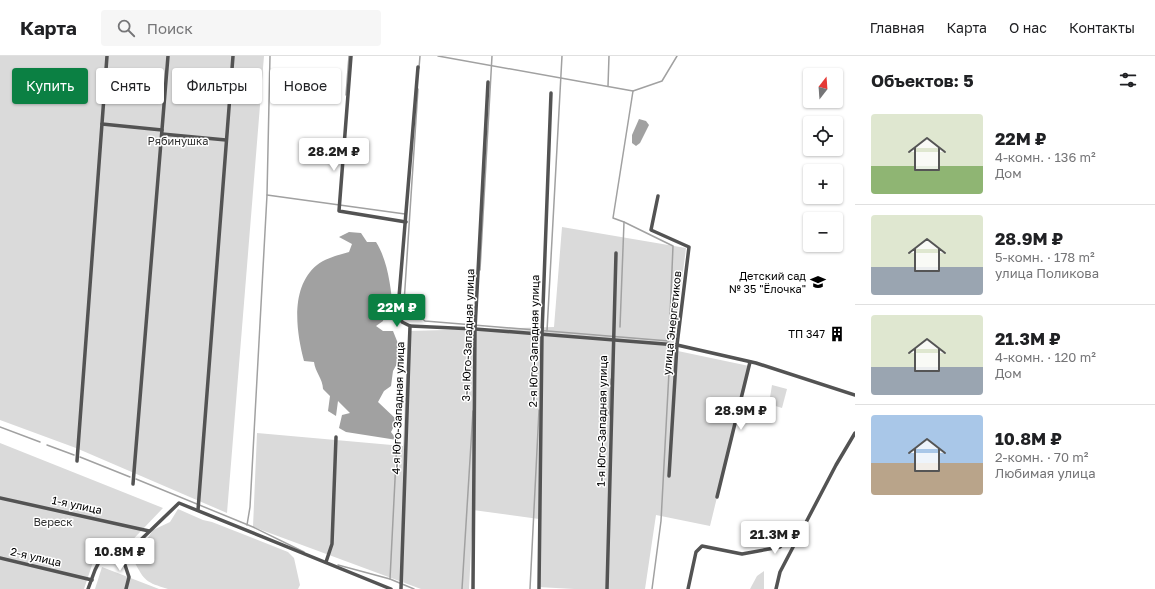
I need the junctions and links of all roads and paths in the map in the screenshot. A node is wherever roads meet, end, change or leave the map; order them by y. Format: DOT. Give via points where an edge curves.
graph roads {
  1 [pos="108,56"];
  2 [pos="168,56"];
  3 [pos="233,56"];
  4 [pos="351,56"];
  5 [pos="418,67"];
  6 [pos="488,82"];
  7 [pos="551,93"];
  8 [pos="102,124"];
  9 [pos="162,132"];
  10 [pos="226,140"];
  11 [pos="658,196"];
  12 [pos="406,222"];
  13 [pos="616,253"];
  14 [pos="410,326"];
  15 [pos="475,329"];
  16 [pos="542,334"];
  17 [pos="613,340"];
  18 [pos="677,345"];
  19 [pos="750,362"];
  20 [pos="855,395"];
  21 [pos="855,433"];
  22 [pos="336,437"];
  23 [pos="77,461"];
  24 [pos="669,476"];
  25 [pos="133,484"];
  26 [pos="0,498"];
  27 [pos="717,498"];
  28 [pos="198,510"];
  29 [pos="149,532"];
  30 [pos="801,533"];
  31 [pos="122,556"];
  32 [pos="0,558"];
  33 [pos="326,562"];
  34 [pos="92,580"];
  35 [pos="126,588"];
  36 [pos="88,589"];
  37 [pos="392,589"];
  38 [pos="401,589"];
  39 [pos="473,589"];
  40 [pos="539,589"];
  41 [pos="607,589"];
  42 [pos="688,589"];
  43 [pos="776,589"];
  1 -- 8 [label="street"];
  2 -- 9 [label="street"];
  3 -- 10 [label="street"];
  4 -- 12 [label="street" via="339,211"];
  5 -- 12 [label="street, 4-я Юго-Западная улица"];
  6 -- 15 [label="street, 3-я Юго-Западная улица"];
  7 -- 16 [label="street, 2-я Юго-Западная улица"];
  8 -- 9 [label="street"];
  8 -- 23 [label="street"];
  9 -- 10 [label="street"];
  9 -- 25 [label="street"];
  10 -- 28 [label="street"];
  11 -- 18 [label="street, улица Энергетиков" via="651,230 689,247"];
  12 -- 14 [label="street, 4-я Юго-Западная улица" via="398,309 402,322"];
  13 -- 17 [label="street, 1-я Юго-Западная улица"];
  14 -- 15 [label="street"];
  14 -- 38 [label="street, 4-я Юго-Западная улица"];
  15 -- 16 [label="street"];
  15 -- 39 [label="street, 3-я Юго-Западная улица"];
  16 -- 17 [label="street"];
  16 -- 40 [label="street, 2-я Юго-Западная улица"];
  17 -- 18 [label="street"];
  17 -- 41 [label="street, 1-я Юго-Западная улица"];
  18 -- 19 [label="street"];
  18 -- 24 [label="street, улица Энергетиков"];
  19 -- 20 [label="street"];
  19 -- 27 [label="street"];
  21 -- 30 [label="street"];
  22 -- 33 [label="street" via="332,544"];
  26 -- 29 [label="street, 1-я улица"];
  28 -- 29 [label="street" via="179,503"];
  28 -- 33 [label="street"];
  29 -- 31 [label="street"];
  30 -- 42 [label="street" via="790,535 780,546 742,554 702,546 696,552"];
  30 -- 43 [label="street" via="780,572"];
  31 -- 34 [label="street" via="106,557 99,562"];
  31 -- 35 [label="street" via="129,577"];
  32 -- 34 [label="street, 2-я улица"];
  33 -- 37 [label="street"];
  34 -- 36 [label="street"];
}
